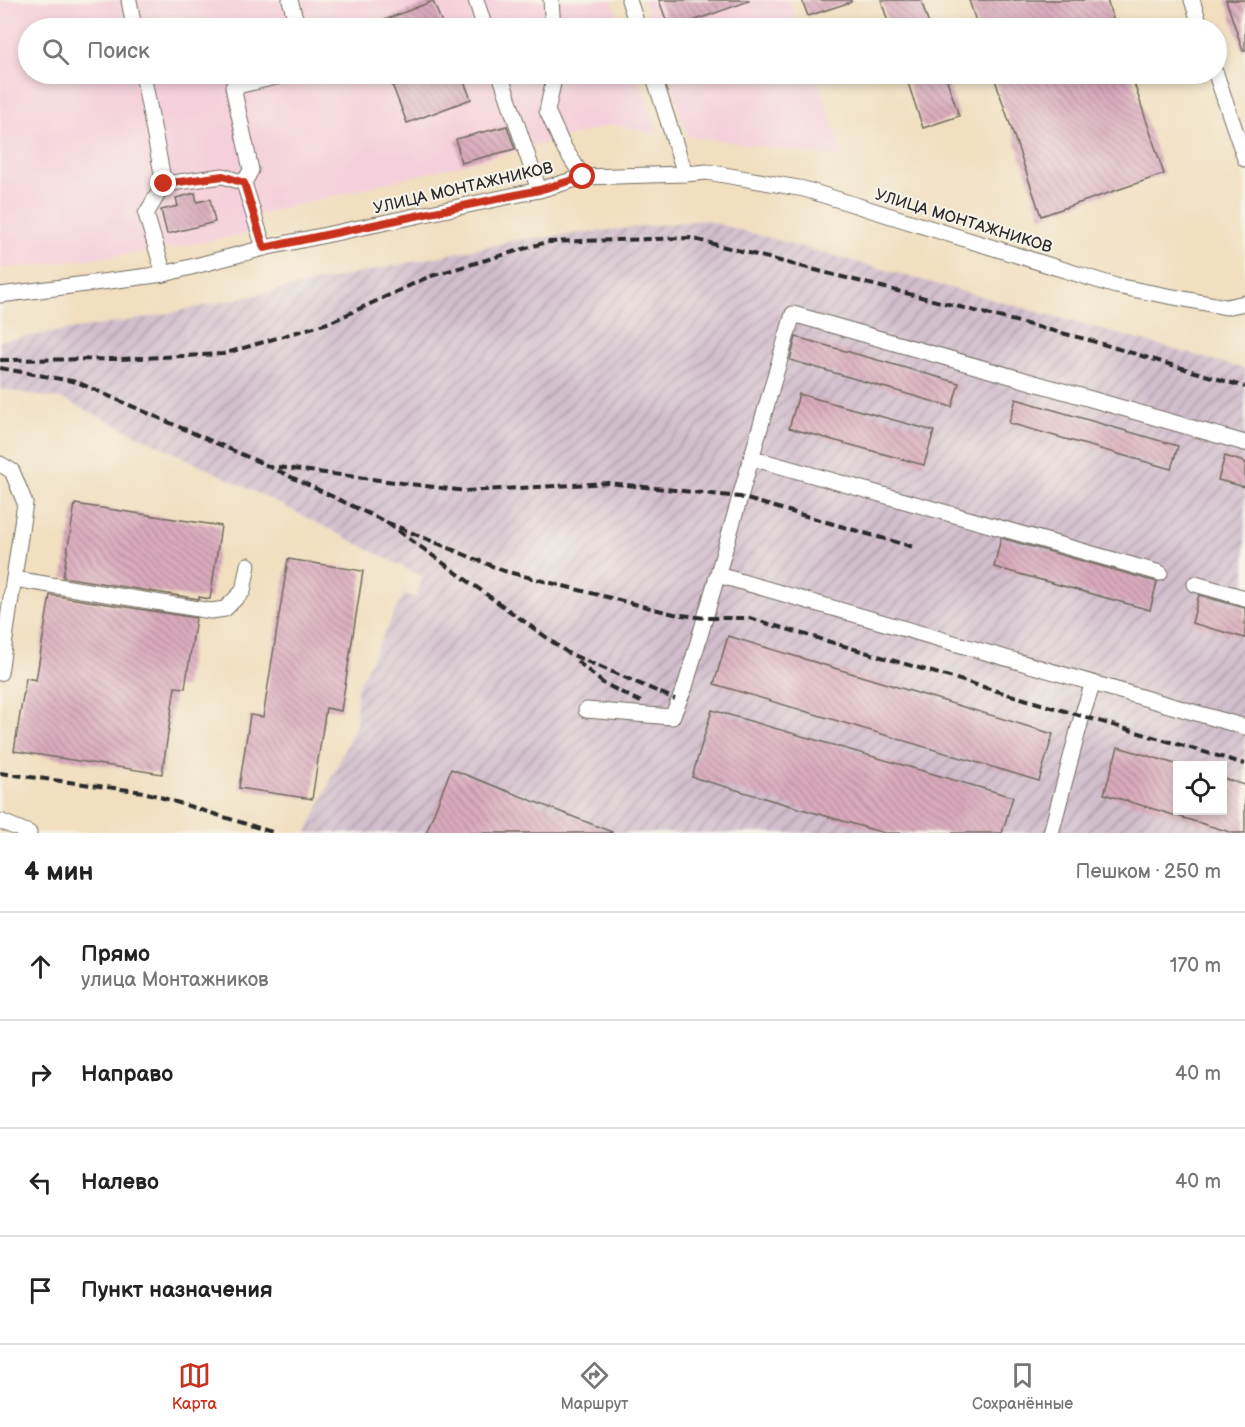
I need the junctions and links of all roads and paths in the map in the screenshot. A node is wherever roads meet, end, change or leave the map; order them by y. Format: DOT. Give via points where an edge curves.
graph roads {
  1 [pos="129,0"];
  2 [pos="290,0"];
  3 [pos="476,0"];
  4 [pos="551,0"];
  5 [pos="629,0"];
  6 [pos="1192,0"];
  7 [pos="132,18"];
  8 [pos="295,18"];
  9 [pos="482,18"];
  10 [pos="552,18"];
  11 [pos="635,18"];
  12 [pos="1198,18"];
  13 [pos="145,84"];
  14 [pos="246,84"];
  15 [pos="503,84"];
  16 [pos="553,84"];
  17 [pos="655,84"];
  18 [pos="1219,84"];
  19 [pos="1245,159"];
  20 [pos="685,174"];
  21 [pos="583,177"];
  22 [pos="244,183"];
  23 [pos="164,184"];
  24 [pos="539,190"];
  25 [pos="264,248"];
  26 [pos="164,274"];
  27 [pos="0,295"];
  28 [pos="1245,303"];
  29 [pos="1245,443"];
  30 [pos="752,458"];
  31 [pos="0,464"];
  32 [pos="248,565"];
  33 [pos="1160,573"];
  34 [pos="718,575"];
  35 [pos="14,579"];
  36 [pos="1196,584"];
  37 [pos="1245,598"];
  38 [pos="0,673"];
  39 [pos="1093,683"];
  40 [pos="586,710"];
  41 [pos="1245,727"];
  42 [pos="0,821"];
  43 [pos="29,833"];
  44 [pos="1051,833"];
  1 -- 7 [label="street"];
  2 -- 8 [label="street"];
  3 -- 9 [label="street"];
  4 -- 10 [label="street"];
  5 -- 11 [label="street"];
  6 -- 12 [label="street"];
  13 -- 23 [label="street"];
  14 -- 22 [label="street" via="233,87 251,170"];
  15 -- 24 [label="street"];
  16 -- 21 [label="street" via="548,111 563,146"];
  17 -- 20 [label="street"];
  18 -- 19 [label="street"];
  20 -- 21 [label="street, УЛИЦА МОНТАЖНИКОВ"];
  20 -- 28 [label="street, УЛИЦА МОНТАЖНИКОВ" via="707,172 804,189 1116,286 1226,307"];
  21 -- 24 [label="street, УЛИЦА МОНТАЖНИКОВ"];
  22 -- 23 [label="street" via="223,176"];
  22 -- 25 [label="street"];
  23 -- 26 [label="street" via="146,214"];
  24 -- 25 [label="street, УЛИЦА МОНТАЖНИКОВ"];
  25 -- 26 [label="street, УЛИЦА МОНТАЖНИКОВ"];
  26 -- 27 [label="street, УЛИЦА МОНТАЖНИКОВ"];
  29 -- 30 [label="street" via="793,314"];
  30 -- 33 [label="street"];
  30 -- 34 [label="street"];
  31 -- 35 [label="street" via="12,471 25,503"];
  32 -- 35 [label="street" via="243,591 225,609 211,611"];
  34 -- 39 [label="street"];
  34 -- 40 [label="street" via="685,687 672,717"];
  35 -- 38 [label="street"];
  36 -- 37 [label="street"];
  39 -- 41 [label="street"];
  39 -- 44 [label="street"];
  42 -- 43 [label="street"];
}
